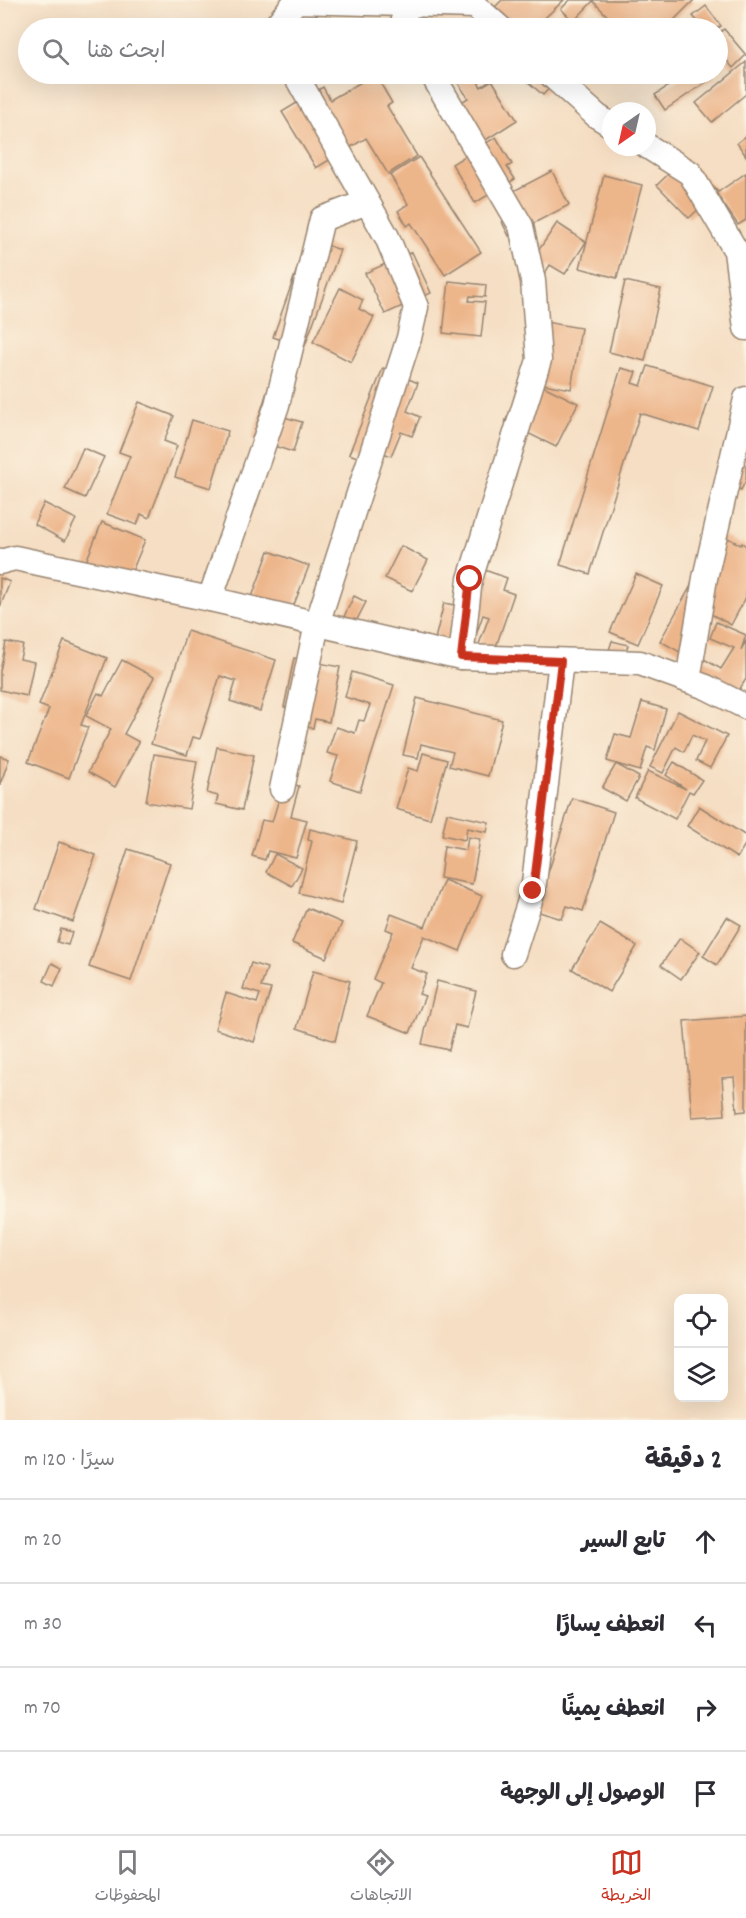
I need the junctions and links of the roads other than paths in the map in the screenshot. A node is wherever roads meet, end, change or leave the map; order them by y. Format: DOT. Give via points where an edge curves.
graph roads {
  1 [pos="401,4"];
  2 [pos="282,18"];
  3 [pos="404,18"];
  4 [pos="489,18"];
  5 [pos="301,84"];
  6 [pos="438,84"];
  7 [pos="561,84"];
  8 [pos="602,119"];
  9 [pos="656,152"];
  10 [pos="367,202"];
  11 [pos="746,328"];
  12 [pos="746,399"];
  13 [pos="0,562"];
  14 [pos="210,599"];
  15 [pos="317,624"];
  16 [pos="461,657"];
  17 [pos="561,661"];
  18 [pos="688,680"];
  19 [pos="746,707"];
  20 [pos="282,789"];
  21 [pos="513,954"];
  1 -- 2 [label="street" via="296,1"];
  1 -- 3 [label="street"];
  1 -- 4 [label="street" via="475,6"];
  5 -- 10 [label="street"];
  6 -- 16 [label="street" via="521,226 533,281 539,360 470,579"];
  7 -- 8 [label="street"];
  9 -- 11 [label="street" via="690,173 736,251"];
  10 -- 14 [label="street" via="322,219 277,405"];
  10 -- 15 [label="street" via="387,237 416,307"];
  12 -- 18 [label="street" via="705,578"];
  13 -- 14 [label="street" via="15,558"];
  14 -- 15 [label="street"];
  15 -- 16 [label="street"];
  15 -- 20 [label="street"];
  16 -- 17 [label="street"];
  17 -- 18 [label="street" via="640,663"];
  17 -- 21 [label="street" via="533,891"];
  18 -- 19 [label="street"];
}
